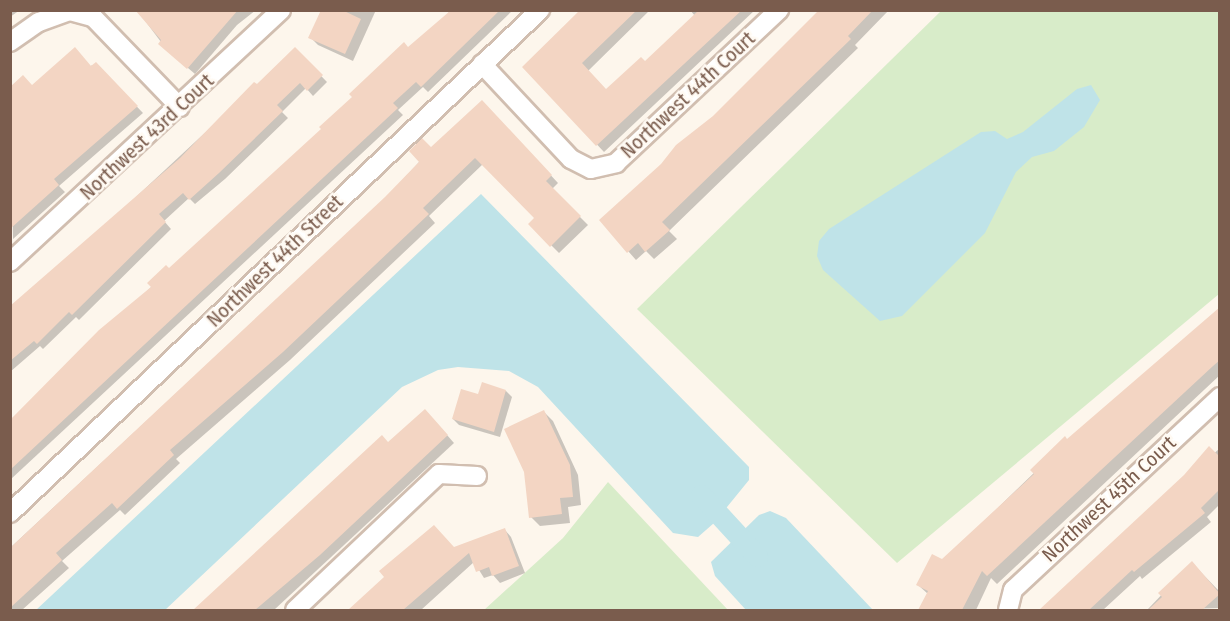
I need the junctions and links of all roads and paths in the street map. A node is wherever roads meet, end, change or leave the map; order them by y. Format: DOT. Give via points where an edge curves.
graph roads {
  1 [pos="281,10"];
  2 [pos="540,10"];
  3 [pos="779,10"];
  4 [pos="10,42"];
  5 [pos="482,64"];
  6 [pos="180,107"];
  7 [pos="10,262"];
  8 [pos="1220,397"];
  9 [pos="477,476"];
  10 [pos="10,513"];
  11 [pos="1008,609"];
  12 [pos="295,610"];
  1 -- 6 [label="street, Northwest 43rd Court"];
  2 -- 5 [label="street, Northwest 44th Street"];
  3 -- 5 [label="street, Northwest 44th Court" via="616,163 591,169 571,159"];
  4 -- 6 [label="street" via="39,22 70,10 93,17"];
  5 -- 10 [label="street, Northwest 44th Street"];
  6 -- 7 [label="street, Northwest 43rd Court"];
  8 -- 11 [label="street, Northwest 45th Court" via="1013,590"];
  9 -- 12 [label="street" via="439,474"];
}
